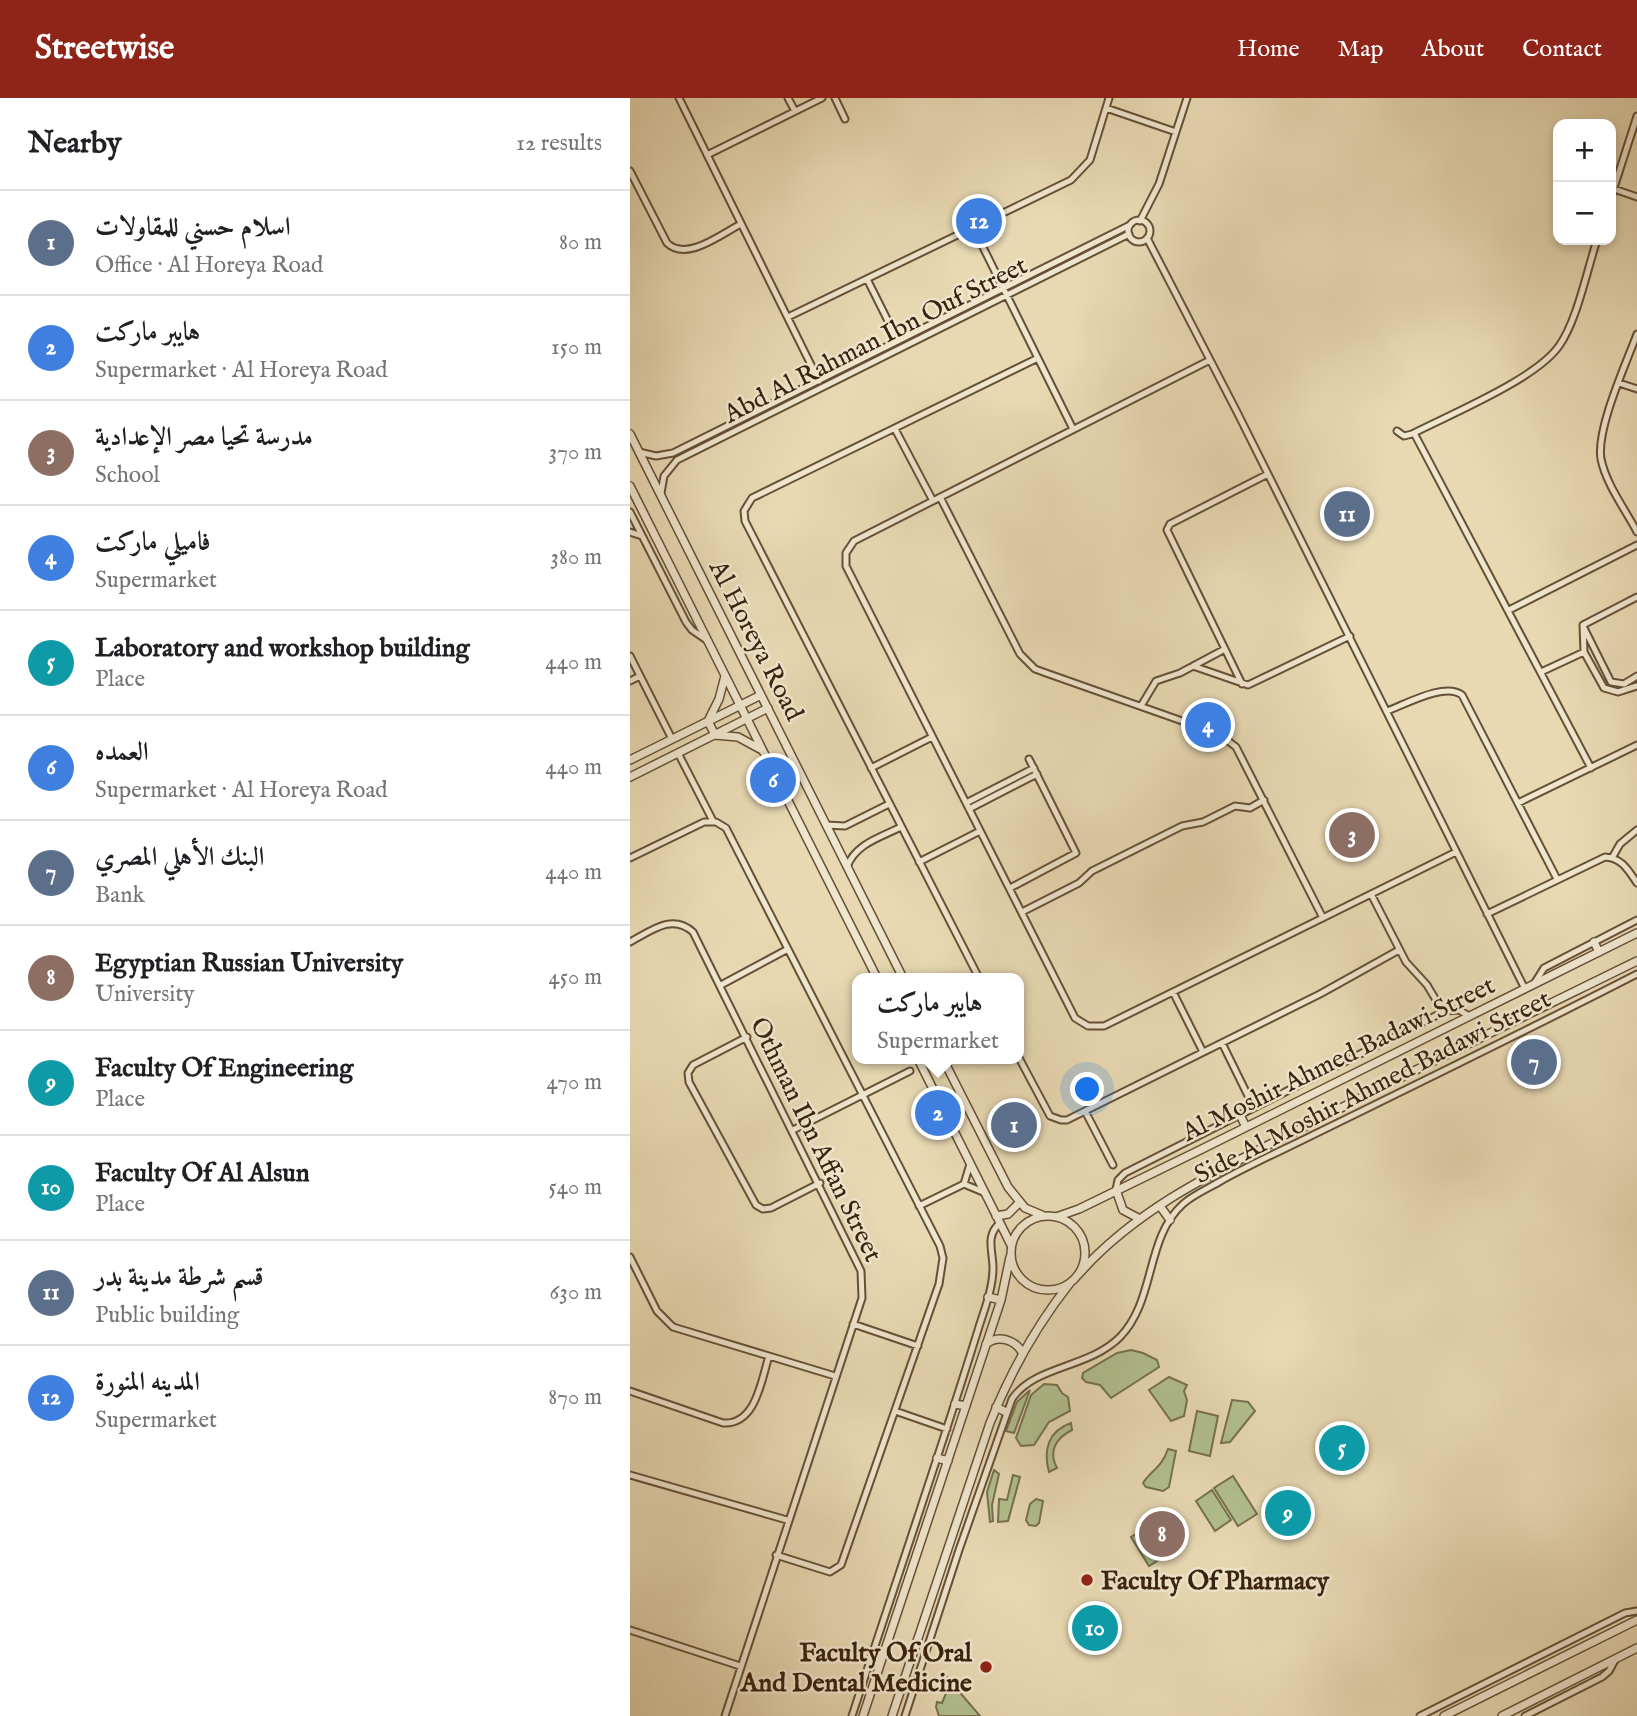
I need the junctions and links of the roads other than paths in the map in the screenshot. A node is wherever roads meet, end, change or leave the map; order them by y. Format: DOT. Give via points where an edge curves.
graph roads {
  1 [pos="678,98"];
  2 [pos="788,98"];
  3 [pos="822,98"];
  4 [pos="835,98"];
  5 [pos="1109,98"];
  6 [pos="1187,98"];
  7 [pos="1106,107"];
  8 [pos="795,111"];
  9 [pos="1637,116"];
  10 [pos="845,119"];
  11 [pos="1176,132"];
  12 [pos="707,155"];
  13 [pos="630,171"];
  14 [pos="1616,183"];
  15 [pos="1616,190"];
  16 [pos="1637,197"];
  17 [pos="1140,221"];
  18 [pos="741,224"];
  19 [pos="1130,225"];
  20 [pos="973,227"];
  21 [pos="1129,234"];
  22 [pos="1147,237"];
  23 [pos="1595,245"];
  24 [pos="867,279"];
  25 [pos="1003,288"];
  26 [pos="1007,295"];
  27 [pos="788,317"];
  28 [pos="1637,334"];
  29 [pos="898,341"];
  30 [pos="1038,358"];
  31 [pos="1210,360"];
  32 [pos="819,380"];
  33 [pos="1619,383"];
  34 [pos="822,387"];
  35 [pos="1637,389"];
  36 [pos="895,429"];
  37 [pos="1073,429"];
  38 [pos="1397,432"];
  39 [pos="1414,433"];
  40 [pos="630,434"];
  41 [pos="639,452"];
  42 [pos="1268,474"];
  43 [pos="630,486"];
  44 [pos="662,496"];
  45 [pos="940,497"];
  46 [pos="933,500"];
  47 [pos="630,512"];
  48 [pos="630,532"];
  49 [pos="1637,532"];
  50 [pos="642,536"];
  51 [pos="1637,545"];
  52 [pos="1637,597"];
  53 [pos="1509,610"];
  54 [pos="1583,625"];
  55 [pos="1350,636"];
  56 [pos="708,640"];
  57 [pos="1225,649"];
  58 [pos="1584,652"];
  59 [pos="630,656"];
  60 [pos="1193,666"];
  61 [pos="1541,672"];
  62 [pos="640,676"];
  63 [pos="725,676"];
  64 [pos="1637,677"];
  65 [pos="1608,678"];
  66 [pos="630,681"];
  67 [pos="1600,683"];
  68 [pos="1242,684"];
  69 [pos="1624,684"];
  70 [pos="1637,686"];
  71 [pos="1627,691"];
  72 [pos="761,695"];
  73 [pos="740,705"];
  74 [pos="1141,706"];
  75 [pos="768,708"];
  76 [pos="1387,711"];
  77 [pos="747,719"];
  78 [pos="708,721"];
  79 [pos="715,735"];
  80 [pos="932,737"];
  81 [pos="672,739"];
  82 [pos="1637,745"];
  83 [pos="763,751"];
  84 [pos="678,753"];
  85 [pos="1029,759"];
  86 [pos="630,760"];
  87 [pos="871,768"];
  88 [pos="1591,768"];
  89 [pos="1035,771"];
  90 [pos="630,777"];
  91 [pos="1264,800"];
  92 [pos="1518,803"];
  93 [pos="890,804"];
  94 [pos="967,806"];
  95 [pos="713,821"];
  96 [pos="826,825"];
  97 [pos="901,827"];
  98 [pos="1637,830"];
  99 [pos="980,831"];
  100 [pos="1456,852"];
  101 [pos="630,858"];
  102 [pos="1612,858"];
  103 [pos="919,862"];
  104 [pos="847,867"];
  105 [pos="1557,879"];
  106 [pos="1637,883"];
  107 [pos="1010,888"];
  108 [pos="1371,894"];
  109 [pos="1022,912"];
  110 [pos="1487,914"];
  111 [pos="1324,918"];
  112 [pos="1637,920"];
  113 [pos="1637,933"];
  114 [pos="630,942"];
  115 [pos="1594,942"];
  116 [pos="788,949"];
  117 [pos="1399,950"];
  118 [pos="1599,952"];
  119 [pos="1637,961"];
  120 [pos="874,973"];
  121 [pos="900,973"];
  122 [pos="976,973"];
  123 [pos="1637,974"];
  124 [pos="1534,984"];
  125 [pos="721,985"];
  126 [pos="1525,989"];
  127 [pos="1173,992"];
  128 [pos="1436,1000"];
  129 [pos="1469,1016"];
  130 [pos="747,1037"];
  131 [pos="1222,1043"];
  132 [pos="1203,1052"];
  133 [pos="920,1064"];
  134 [pos="946,1064"];
  135 [pos="1022,1064"];
  136 [pos="910,1071"];
  137 [pos="863,1095"];
  138 [pos="1254,1108"];
  139 [pos="1085,1111"];
  140 [pos="1240,1115"];
  141 [pos="1246,1127"];
  142 [pos="793,1130"];
  143 [pos="970,1163"];
  144 [pos="1113,1165"];
  145 [pos="820,1183"];
  146 [pos="964,1184"];
  147 [pos="1116,1190"];
  148 [pos="985,1193"];
  149 [pos="1180,1193"];
  150 [pos="1186,1202"];
  151 [pos="1019,1203"];
  152 [pos="919,1206"];
  153 [pos="1160,1206"];
  154 [pos="1046,1216"];
  155 [pos="1056,1217"];
  156 [pos="998,1219"];
  157 [pos="1140,1219"];
  158 [pos="1170,1220"];
  159 [pos="1011,1245"];
  160 [pos="1010,1256"];
  161 [pos="630,1257"];
  162 [pos="1078,1275"];
  163 [pos="1070,1283"];
  164 [pos="988,1297"];
  165 [pos="1000,1300"];
  166 [pos="853,1324"];
  167 [pos="986,1345"];
  168 [pos="918,1346"];
  169 [pos="1023,1354"];
  170 [pos="769,1356"];
  171 [pos="835,1376"];
  172 [pos="630,1391"];
  173 [pos="955,1404"];
  174 [pos="966,1406"];
  175 [pos="996,1408"];
  176 [pos="895,1411"];
  177 [pos="1006,1412"];
  178 [pos="947,1429"];
  179 [pos="937,1458"];
  180 [pos="948,1461"];
  181 [pos="630,1475"];
  182 [pos="787,1520"];
  183 [pos="948,1546"];
  184 [pos="959,1550"];
  185 [pos="776,1555"];
  186 [pos="1637,1611"];
  187 [pos="1637,1620"];
  188 [pos="630,1630"];
  189 [pos="1637,1647"];
  190 [pos="1615,1658"];
  191 [pos="740,1667"];
  192 [pos="725,1716"];
  193 [pos="852,1716"];
  194 [pos="863,1716"];
  195 [pos="892,1716"];
  196 [pos="905,1716"];
  197 [pos="1420,1716"];
  198 [pos="1444,1716"];
  199 [pos="1502,1716"];
  200 [pos="1525,1716"];
  1 -- 12 [label="street"];
  2 -- 8 [label="street"];
  3 -- 8 [label="street"];
  4 -- 10 [label="street"];
  5 -- 7 [label="street"];
  6 -- 11 [label="street"];
  7 -- 11 [label="street"];
  7 -- 20 [label="street" via="1093,151 1078,174"];
  8 -- 12 [label="street"];
  9 -- 14 [label="street"];
  11 -- 17 [label="street" via="1159,184"];
  12 -- 18 [label="street"];
  13 -- 18 [label="street" via="671,248 690,250"];
  15 -- 16 [label="street"];
  17 -- 19 [label="street"];
  17 -- 22 [label="street" via="1149,228"];
  18 -- 27 [label="street"];
  19 -- 21 [label="street"];
  19 -- 25 [label="street, Abd Al Rahman Ibn Ouf Street"];
  20 -- 24 [label="street"];
  20 -- 25 [label="street"];
  21 -- 22 [label="street" via="1138,242"];
  21 -- 26 [label="street, Abd Al Rahman Ibn Ouf Street"];
  22 -- 31 [label="street"];
  23 -- 39 [label="street" via="1567,332 1551,356 1528,374"];
  24 -- 27 [label="street"];
  24 -- 29 [label="street"];
  25 -- 26 [label="street"];
  25 -- 29 [label="street, Abd Al Rahman Ibn Ouf Street"];
  26 -- 30 [label="street"];
  26 -- 34 [label="street, Abd Al Rahman Ibn Ouf Street"];
  27 -- 32 [label="street"];
  28 -- 33 [label="street"];
  29 -- 32 [label="street, Abd Al Rahman Ibn Ouf Street"];
  30 -- 36 [label="street"];
  30 -- 37 [label="street"];
  31 -- 37 [label="street"];
  31 -- 42 [label="street"];
  32 -- 34 [label="street"];
  32 -- 41 [label="street, Abd Al Rahman Ibn Ouf Street" via="673,453"];
  33 -- 35 [label="street"];
  33 -- 49 [label="street" via="1600,450 1605,471"];
  34 -- 44 [label="street, Abd Al Rahman Ibn Ouf Street" via="677,460 664,476"];
  36 -- 46 [label="street"];
  36 -- 87 [label="street" via="752,498 744,511 745,521"];
  37 -- 45 [label="street"];
  38 -- 39 [label="street" via="1404,436"];
  39 -- 53 [label="street"];
  40 -- 41 [label="street, Al Horeya Road"];
  41 -- 44 [label="street, Al Horeya Road"];
  42 -- 55 [label="street"];
  42 -- 57 [label="street" via="1167,527"];
  43 -- 56 [label="street, Al Horeya Road"];
  44 -- 72 [label="street, Al Horeya Road"];
  45 -- 46 [label="street"];
  45 -- 74 [label="street" via="1027,662 1045,673"];
  46 -- 80 [label="street" via="853,541 845,559"];
  47 -- 50 [label="street"];
  48 -- 50 [label="street"];
  50 -- 56 [label="street" via="686,622"];
  51 -- 53 [label="street"];
  52 -- 54 [label="street"];
  53 -- 61 [label="street"];
  54 -- 58 [label="street"];
  54 -- 65 [label="street"];
  55 -- 68 [label="street"];
  55 -- 76 [label="street"];
  56 -- 63 [label="street, Al Horeya Road"];
  57 -- 60 [label="street"];
  57 -- 68 [label="street"];
  58 -- 61 [label="street"];
  58 -- 67 [label="street"];
  59 -- 62 [label="street"];
  60 -- 68 [label="street"];
  60 -- 74 [label="street" via="1156,681"];
  61 -- 88 [label="street"];
  62 -- 66 [label="street"];
  62 -- 81 [label="street"];
  63 -- 73 [label="street, Al Horeya Road"];
  63 -- 78 [label="street"];
  64 -- 69 [label="street"];
  65 -- 67 [label="street"];
  65 -- 69 [label="street"];
  67 -- 71 [label="street" via="1608,691"];
  69 -- 71 [label="street"];
  70 -- 71 [label="street"];
  72 -- 73 [label="street"];
  72 -- 75 [label="street, Al Horeya Road"];
  73 -- 77 [label="street, Al Horeya Road"];
  73 -- 78 [label="street"];
  74 -- 91 [label="street" via="1228,739"];
  75 -- 77 [label="street"];
  75 -- 96 [label="street, Al Horeya Road"];
  76 -- 92 [label="street" via="1442,690 1458,692"];
  76 -- 100 [label="street"];
  77 -- 79 [label="street"];
  77 -- 83 [label="street, Al Horeya Road"];
  78 -- 79 [label="street"];
  78 -- 81 [label="street"];
  79 -- 83 [label="street" via="738,737"];
  79 -- 84 [label="street"];
  80 -- 87 [label="street"];
  80 -- 94 [label="street"];
  81 -- 86 [label="street"];
  82 -- 88 [label="street"];
  83 -- 120 [label="street, Al Horeya Road"];
  84 -- 90 [label="street"];
  84 -- 95 [label="street"];
  85 -- 89 [label="street"];
  87 -- 93 [label="street"];
  88 -- 92 [label="street"];
  89 -- 94 [label="street"];
  89 -- 107 [label="street" via="1076,853"];
  91 -- 109 [label="street" via="1184,825"];
  91 -- 111 [label="street"];
  92 -- 105 [label="street"];
  93 -- 96 [label="street" via="845,826"];
  93 -- 97 [label="street"];
  94 -- 99 [label="street"];
  95 -- 101 [label="street"];
  95 -- 116 [label="street" via="726,828"];
  96 -- 104 [label="street, Al Horeya Road"];
  97 -- 103 [label="street"];
  97 -- 104 [label="street" via="860,847"];
  98 -- 102 [label="street"];
  99 -- 103 [label="street"];
  99 -- 107 [label="street"];
  100 -- 108 [label="street"];
  100 -- 110 [label="street"];
  102 -- 105 [label="street" via="1598,859"];
  102 -- 106 [label="street" via="1624,864"];
  103 -- 122 [label="street"];
  104 -- 121 [label="street, Al Horeya Road"];
  105 -- 110 [label="street"];
  107 -- 109 [label="street"];
  108 -- 111 [label="street"];
  108 -- 117 [label="street"];
  109 -- 127 [label="street" via="1081,1023 1104,1027"];
  110 -- 126 [label="street"];
  111 -- 127 [label="street"];
  112 -- 115 [label="street"];
  113 -- 118 [label="street, Al Moshir Ahmed Badawi Street"];
  114 -- 125 [label="street, Othman Ibn Affan Street" via="666,923 688,927"];
  115 -- 118 [label="street"];
  115 -- 124 [label="street" via="1544,968"];
  116 -- 125 [label="street"];
  116 -- 137 [label="street"];
  117 -- 128 [label="street"];
  117 -- 131 [label="street"];
  118 -- 124 [label="street, Al Moshir Ahmed Badawi Street"];
  119 -- 149 [label="street, Al Moshir Ahmed Badawi Street"];
  123 -- 150 [label="street, Side Al Moshir Ahmed Badawi Street" via="1245,1168"];
  124 -- 126 [label="street, Al Moshir Ahmed Badawi Street"];
  125 -- 130 [label="street, Othman Ibn Affan Street"];
  126 -- 129 [label="street, Al Moshir Ahmed Badawi Street"];
  127 -- 132 [label="street"];
  129 -- 138 [label="street, Side Al Moshir Ahmed Badawi Street" via="1459,1010 1445,1012"];
  129 -- 141 [label="street, Al Moshir Ahmed Badawi Street"];
  130 -- 142 [label="street, Othman Ibn Affan Street"];
  130 -- 145 [label="street" via="693,1065 689,1082 756,1205 772,1208"];
  131 -- 132 [label="street"];
  131 -- 138 [label="street"];
  132 -- 139 [label="street"];
  133 -- 143 [label="street"];
  134 -- 151 [label="street"];
  135 -- 139 [label="street" via="1050,1116 1067,1120"];
  136 -- 137 [label="street"];
  137 -- 142 [label="street"];
  137 -- 152 [label="street"];
  138 -- 140 [label="street, Side Al Moshir Ahmed Badawi Street"];
  139 -- 144 [label="street"];
  140 -- 141 [label="street"];
  140 -- 147 [label="street, Side Al Moshir Ahmed Badawi Street" via="1122,1174"];
  141 -- 147 [label="street, Al Moshir Ahmed Badawi Street"];
  142 -- 145 [label="street, Othman Ibn Affan Street"];
  143 -- 146 [label="street"];
  143 -- 148 [label="street"];
  145 -- 166 [label="street, Othman Ibn Affan Street" via="861,1271 862,1298"];
  146 -- 148 [label="street"];
  146 -- 152 [label="street"];
  147 -- 155 [label="street, Al Moshir Ahmed Badawi Street"];
  147 -- 157 [label="street" via="1123,1210"];
  148 -- 156 [label="street"];
  149 -- 150 [label="street"];
  149 -- 153 [label="street, Al Moshir Ahmed Badawi Street"];
  150 -- 158 [label="street, Side Al Moshir Ahmed Badawi Street"];
  151 -- 154 [label="street"];
  151 -- 156 [label="street"];
  152 -- 168 [label="street" via="943,1258"];
  153 -- 157 [label="street, Al Moshir Ahmed Badawi Street"];
  153 -- 158 [label="street"];
  154 -- 155 [label="street"];
  154 -- 159 [label="street" via="1025,1223"];
  155 -- 162 [label="street" via="1072,1225 1083,1240 1085,1259"];
  156 -- 159 [label="street"];
  156 -- 164 [label="street" via="991,1239"];
  157 -- 162 [label="street, Al Moshir Ahmed Badawi Street"];
  158 -- 177 [label="street, Side Al Moshir Ahmed Badawi Street" via="1143,1300 1124,1333 1095,1355 1024,1385"];
  159 -- 160 [label="street"];
  160 -- 163 [label="street" via="1016,1273 1028,1285 1045,1291"];
  160 -- 165 [label="street"];
  161 -- 170 [label="street" via="657,1311 673,1327"];
  162 -- 163 [label="street"];
  163 -- 169 [label="street"];
  164 -- 165 [label="street"];
  164 -- 173 [label="street"];
  165 -- 167 [label="street"];
  166 -- 168 [label="street"];
  166 -- 171 [label="street, Othman Ibn Affan Street"];
  167 -- 169 [label="street" via="1001,1339 1017,1345"];
  167 -- 174 [label="street"];
  168 -- 176 [label="street"];
  169 -- 175 [label="street"];
  170 -- 171 [label="street"];
  170 -- 172 [label="street" via="750,1410 737,1422 723,1423"];
  171 -- 182 [label="street, Othman Ibn Affan Street"];
  173 -- 174 [label="street"];
  173 -- 178 [label="street"];
  174 -- 180 [label="street"];
  175 -- 177 [label="street"];
  175 -- 183 [label="street"];
  176 -- 178 [label="street"];
  176 -- 185 [label="street" via="842,1565 830,1572"];
  177 -- 184 [label="street, Side Al Moshir Ahmed Badawi Street"];
  178 -- 179 [label="street"];
  179 -- 180 [label="street"];
  179 -- 193 [label="street"];
  180 -- 194 [label="street"];
  181 -- 182 [label="street"];
  182 -- 185 [label="street, Othman Ibn Affan Street"];
  183 -- 184 [label="street"];
  183 -- 195 [label="street"];
  184 -- 196 [label="street, Side Al Moshir Ahmed Badawi Street"];
  185 -- 191 [label="street, Othman Ibn Affan Street"];
  186 -- 197 [label="street"];
  187 -- 198 [label="street"];
  188 -- 191 [label="street"];
  189 -- 190 [label="street"];
  190 -- 199 [label="street"];
  190 -- 200 [label="street" via="1602,1677"];
  191 -- 192 [label="street, Othman Ibn Affan Street"];
}
